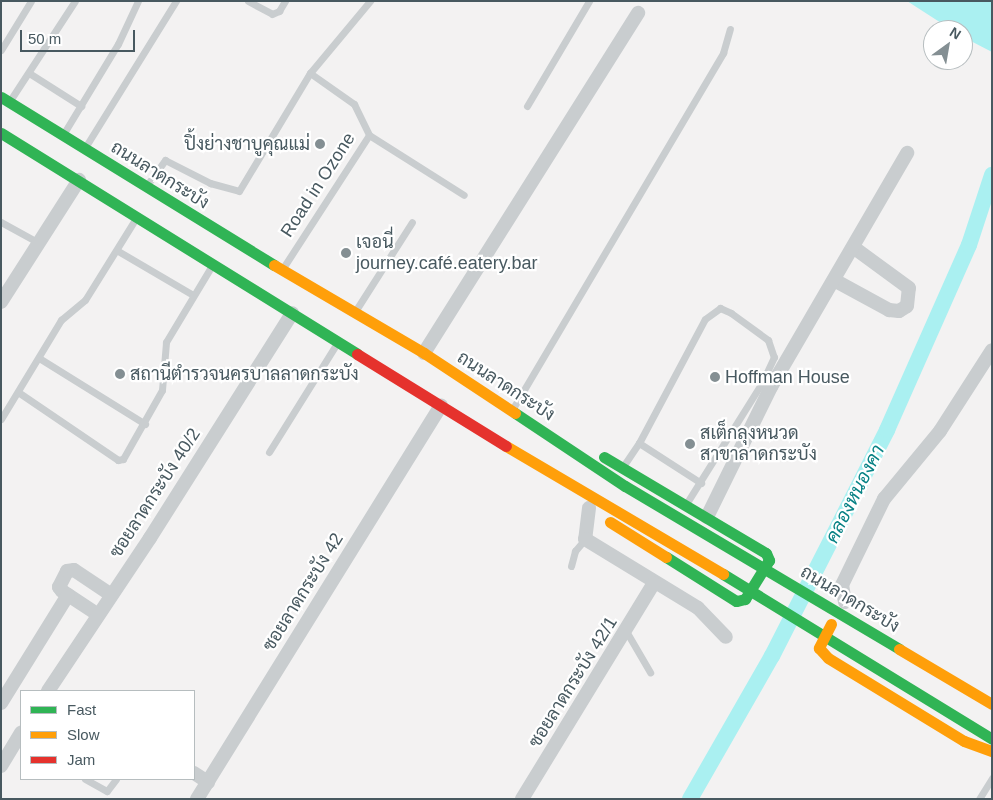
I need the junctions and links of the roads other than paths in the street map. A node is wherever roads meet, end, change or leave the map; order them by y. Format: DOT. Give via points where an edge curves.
graph roads {
  1 [pos="31,1"];
  2 [pos="75,1"];
  3 [pos="138,1"];
  4 [pos="176,1"];
  5 [pos="248,1"];
  6 [pos="285,1"];
  7 [pos="370,1"];
  8 [pos="589,1"];
  9 [pos="638,13"];
  10 [pos="730,29"];
  11 [pos="1,50"];
  12 [pos="29,73"];
  13 [pos="310,73"];
  14 [pos="5,99"];
  15 [pos="81,106"];
  16 [pos="527,106"];
  17 [pos="1,133"];
  18 [pos="62,135"];
  19 [pos="369,135"];
  20 [pos="85,149"];
  21 [pos="907,153"];
  22 [pos="79,180"];
  23 [pos="146,187"];
  24 [pos="464,195"];
  25 [pos="136,218"];
  26 [pos="1,222"];
  27 [pos="412,222"];
  28 [pos="228,238"];
  29 [pos="39,243"];
  30 [pos="853,248"];
  31 [pos="118,252"];
  32 [pos="212,264"];
  33 [pos="281,270"];
  34 [pos="834,280"];
  35 [pos="193,295"];
  36 [pos="1,302"];
  37 [pos="292,313"];
  38 [pos="354,313"];
  39 [pos="338,341"];
  40 [pos="992,350"];
  41 [pos="424,353"];
  42 [pos="39,358"];
  43 [pos="18,392"];
  44 [pos="442,406"];
  45 [pos="512,410"];
  46 [pos="1,418"];
  47 [pos="525,418"];
  48 [pos="145,424"];
  49 [pos="639,443"];
  50 [pos="507,447"];
  51 [pos="269,452"];
  52 [pos="622,467"];
  53 [pos="700,483"];
  54 [pos="686,504"];
  55 [pos="589,508"];
  56 [pos="707,517"];
  57 [pos="585,539"];
  58 [pos="571,566"];
  59 [pos="654,583"];
  60 [pos="110,594"];
  61 [pos="68,596"];
  62 [pos="845,602"];
  63 [pos="97,614"];
  64 [pos="626,631"];
  65 [pos="726,636"];
  66 [pos="650,672"];
  67 [pos="49,690"];
  68 [pos="992,695"];
  69 [pos="1,703"];
  70 [pos="992,704"];
  71 [pos="20,735"];
  72 [pos="992,739"];
  73 [pos="992,751"];
  74 [pos="1,766"];
  75 [pos="195,775"];
  76 [pos="992,778"];
  77 [pos="87,780"];
  78 [pos="115,780"];
  79 [pos="208,782"];
  80 [pos="197,799"];
  81 [pos="522,799"];
  82 [pos="979,799"];
  1 -- 11 [label="lane"];
  2 -- 12 [label="lane"];
  3 -- 15 [label="lane" via="138,8"];
  4 -- 20 [label="lane"];
  5 -- 6 [label="lane" via="272,14 279,11"];
  7 -- 13 [label="lane"];
  8 -- 16 [label="lane"];
  9 -- 41 [label="street"];
  10 -- 45 [label="lane" via="723,53"];
  12 -- 14 [label="lane"];
  12 -- 15 [label="lane"];
  13 -- 19 [label="lane" via="354,104"];
  13 -- 23 [label="lane" via="239,191 210,184 165,160"];
  14 -- 18 [label="main road, ถนนลาดกระบัง"];
  15 -- 18 [label="lane"];
  17 -- 22 [label="main road"];
  18 -- 20 [label="main road, ถนนลาดกระบัง"];
  19 -- 24 [label="lane, Road in Ozone"];
  19 -- 33 [label="lane, Road in Ozone"];
  20 -- 23 [label="main road, ถนนลาดกระบัง"];
  21 -- 30 [label="street"];
  22 -- 25 [label="main road"];
  22 -- 29 [label="street"];
  23 -- 28 [label="main road, ถนนลาดกระบัง"];
  25 -- 31 [label="lane"];
  25 -- 32 [label="main road"];
  26 -- 29 [label="lane"];
  27 -- 38 [label="lane"];
  28 -- 32 [label="main road"];
  28 -- 33 [label="main road, ถนนลาดกระบัง"];
  29 -- 36 [label="street"];
  30 -- 34 [label="street"];
  30 -- 34 [label="street" via="909,288 908,306 899,311 889,310"];
  31 -- 35 [label="lane"];
  31 -- 42 [label="lane" via="82,303 61,320"];
  32 -- 35 [label="lane"];
  32 -- 37 [label="main road"];
  33 -- 38 [label="main road, ถนนลาดกระบัง"];
  34 -- 56 [label="street" via="771,387"];
  35 -- 48 [label="lane" via="166,342 162,390"];
  37 -- 39 [label="main road"];
  37 -- 60 [label="street, ซอยลาดกระบัง 40/2" via="150,538"];
  38 -- 41 [label="main road, ถนนลาดกระบัง"];
  39 -- 44 [label="main road"];
  39 -- 51 [label="lane"];
  40 -- 62 [label="street" via="940,431 884,499 842,585"];
  41 -- 45 [label="main road, ถนนลาดกระบัง"];
  42 -- 43 [label="lane"];
  42 -- 48 [label="lane"];
  43 -- 46 [label="lane"];
  43 -- 48 [label="lane" via="118,460 126,455"];
  44 -- 50 [label="main road"];
  44 -- 79 [label="street, ซอยลาดกระบัง 42"];
  45 -- 47 [label="main road, ถนนลาดกระบัง"];
  47 -- 52 [label="main road" via="575,440"];
  47 -- 70 [label="main road, ถนนลาดกระบัง" via="625,486"];
  49 -- 52 [label="lane"];
  49 -- 53 [label="lane"];
  49 -- 53 [label="lane" via="705,319 720,308 731,313 768,340 774,357 763,381"];
  50 -- 55 [label="main road" via="551,484"];
  50 -- 72 [label="main road" via="611,506"];
  52 -- 54 [label="main road"];
  53 -- 54 [label="lane"];
  54 -- 56 [label="main road"];
  55 -- 56 [label="main road" via="725,595 743,602 769,556"];
  55 -- 57 [label="street"];
  57 -- 58 [label="lane" via="575,551"];
  57 -- 59 [label="street"];
  59 -- 64 [label="street, ซอยลาดกระบัง 42/1"];
  59 -- 65 [label="street" via="698,608"];
  60 -- 61 [label="street" via="70,569 59,587"];
  60 -- 63 [label="street, ซอยลาดกระบัง 40/2"];
  61 -- 63 [label="street"];
  61 -- 69 [label="street"];
  62 -- 68 [label="main road" via="976,681"];
  62 -- 73 [label="main road" via="820,642 821,652 964,741"];
  63 -- 67 [label="street, ซอยลาดกระบัง 40/2"];
  64 -- 66 [label="lane"];
  64 -- 81 [label="street, ซอยลาดกระบัง 42/1"];
  71 -- 74 [label="street"];
  75 -- 79 [label="street"];
  76 -- 82 [label="lane"];
  77 -- 78 [label="lane" via="107,791"];
  79 -- 80 [label="street, ซอยลาดกระบัง 42"];
}
